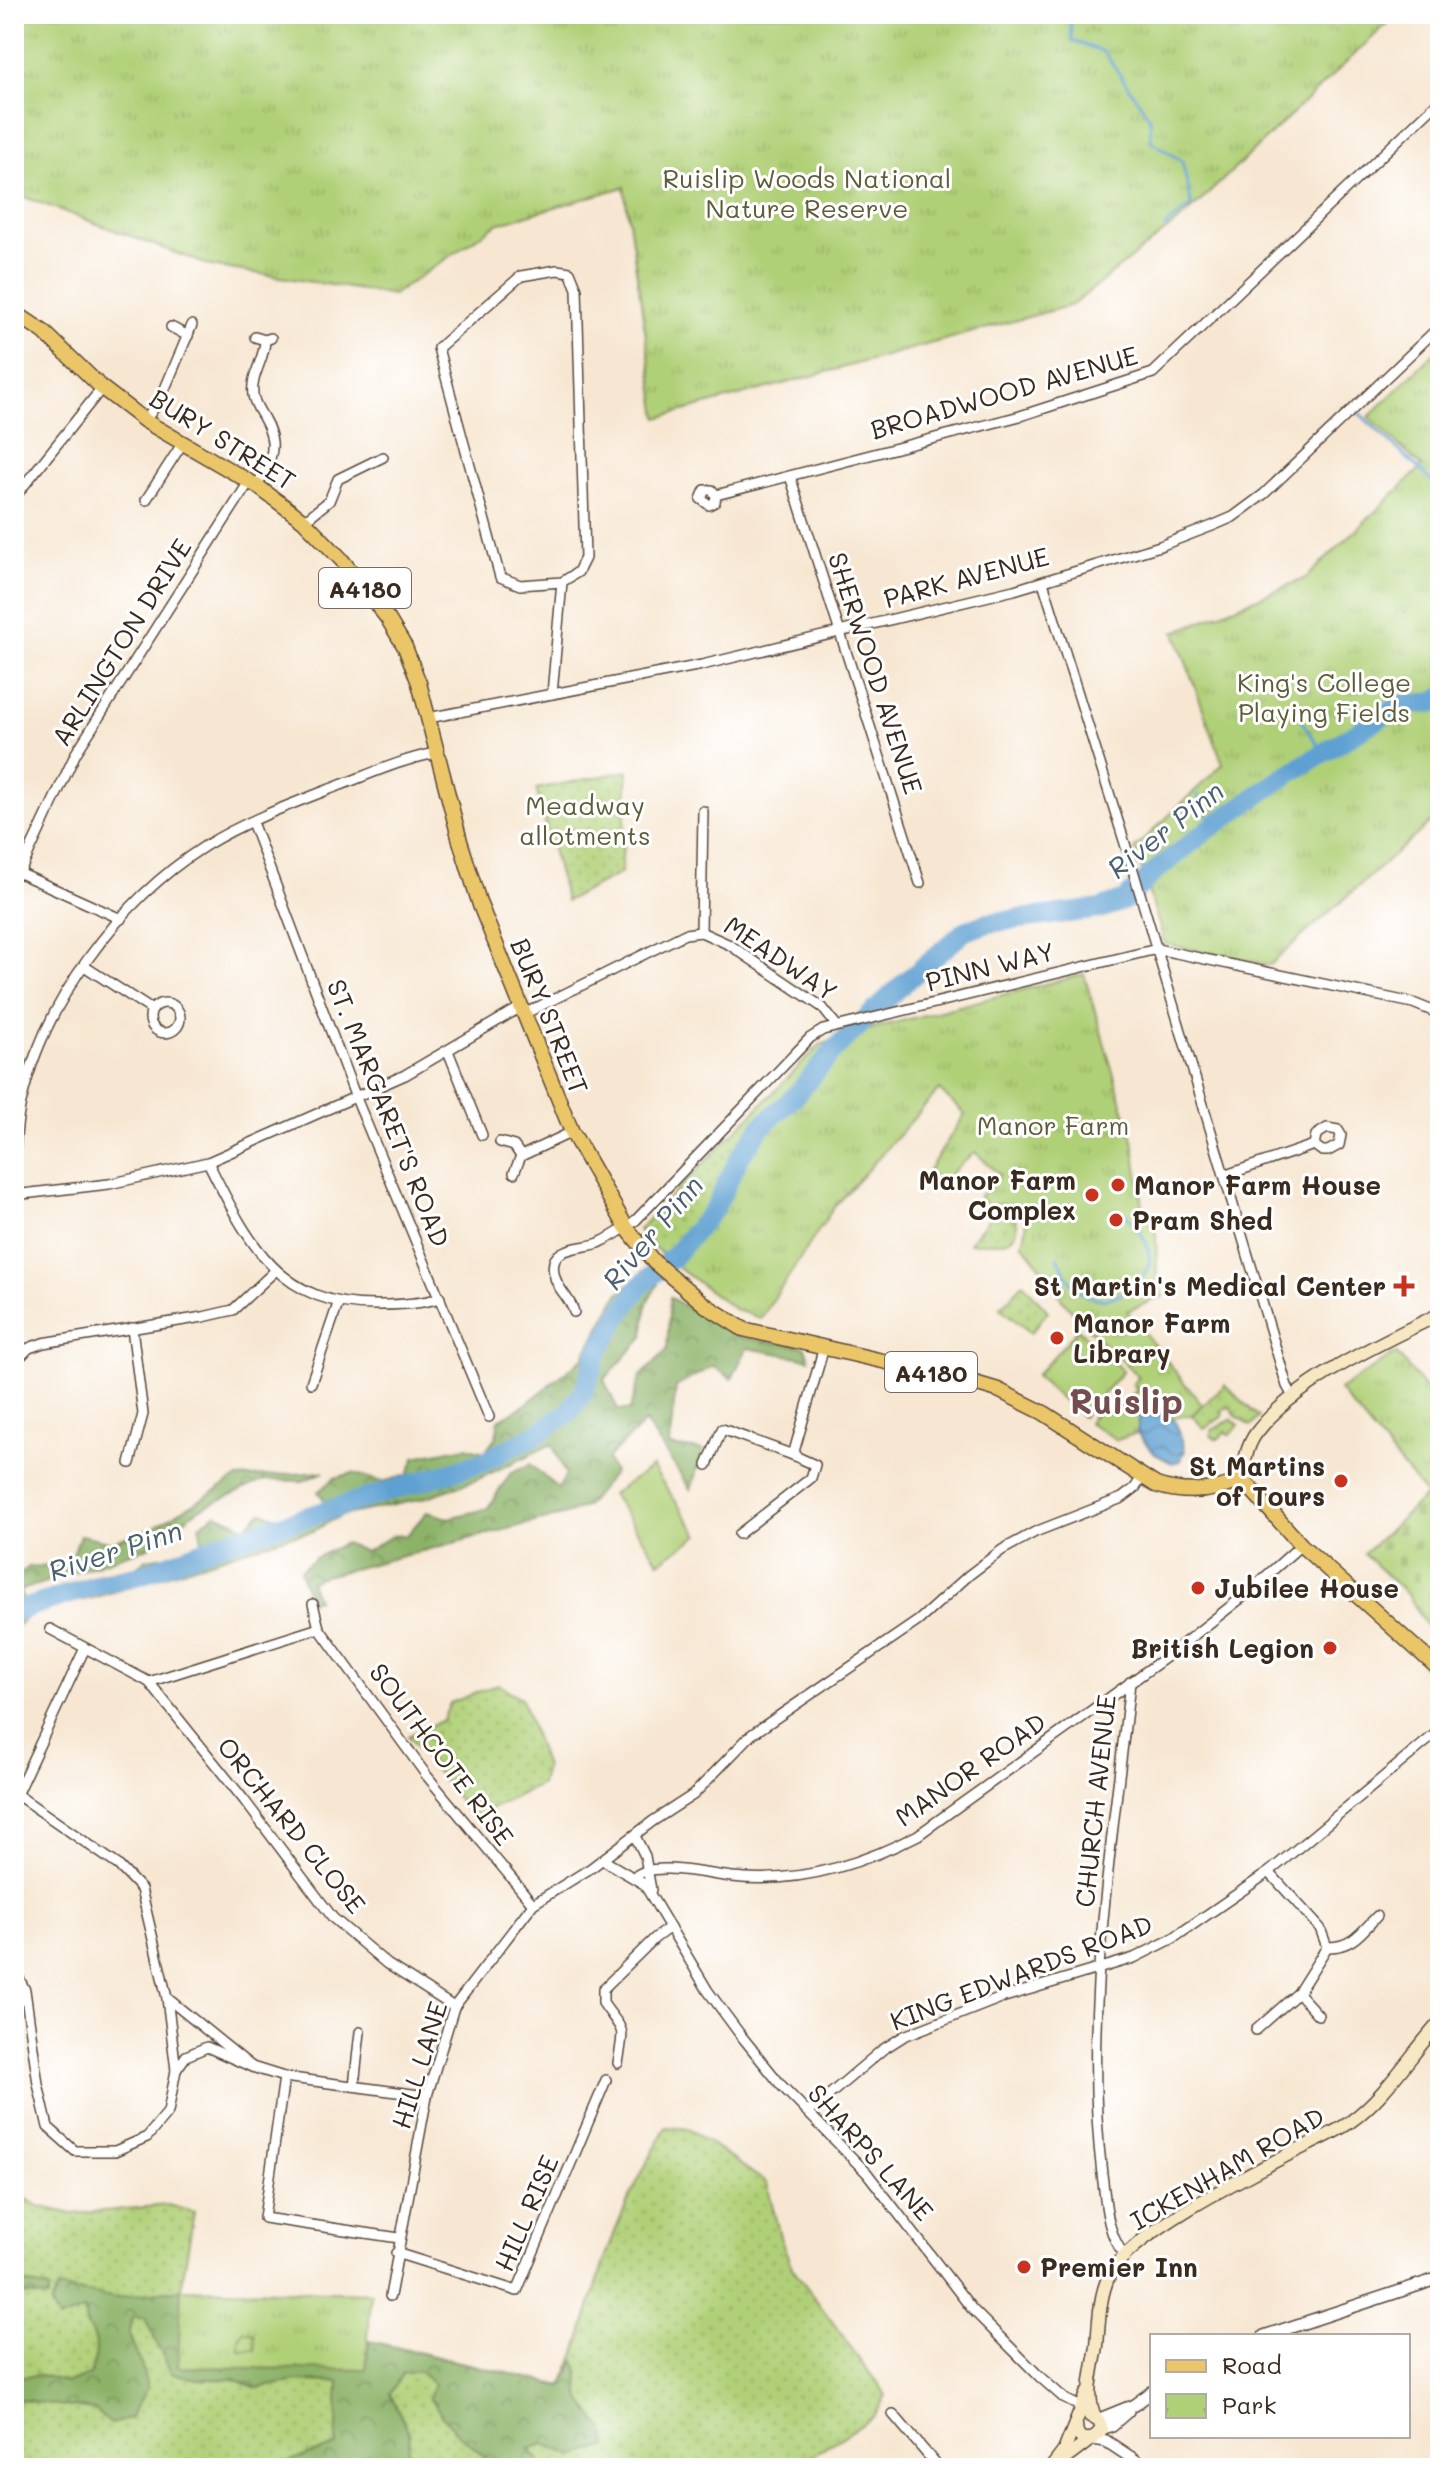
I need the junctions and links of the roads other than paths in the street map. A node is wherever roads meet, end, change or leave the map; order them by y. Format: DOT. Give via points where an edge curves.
graph roads {
  1 [pos="1440,100"];
  2 [pos="14,312"];
  3 [pos="192,325"];
  4 [pos="1440,326"];
  5 [pos="171,327"];
  6 [pos="188,336"];
  7 [pos="263,338"];
  8 [pos="102,388"];
  9 [pos="145,421"];
  10 [pos="182,444"];
  11 [pos="383,457"];
  12 [pos="790,476"];
  13 [pos="253,484"];
  14 [pos="716,495"];
  15 [pos="14,498"];
  16 [pos="146,500"];
  17 [pos="304,521"];
  18 [pos="562,582"];
  19 [pos="1043,582"];
  20 [pos="840,632"];
  21 [pos="552,694"];
  22 [pos="428,718"];
  23 [pos="436,753"];
  24 [pos="703,811"];
  25 [pos="252,822"];
  26 [pos="17,872"];
  27 [pos="920,883"];
  28 [pos="121,919"];
  29 [pos="701,932"];
  30 [pos="1157,949"];
  31 [pos="84,966"];
  32 [pos="152,1010"];
  33 [pos="523,1010"];
  34 [pos="1440,1014"];
  35 [pos="842,1026"];
  36 [pos="448,1051"];
  37 [pos="356,1098"];
  38 [pos="572,1132"];
  39 [pos="482,1135"];
  40 [pos="500,1142"];
  41 [pos="1314,1145"];
  42 [pos="521,1156"];
  43 [pos="208,1162"];
  44 [pos="514,1173"];
  45 [pos="1226,1175"];
  46 [pos="15,1195"];
  47 [pos="626,1227"];
  48 [pos="276,1270"];
  49 [pos="440,1298"];
  50 [pos="338,1304"];
  51 [pos="574,1312"];
  52 [pos="1440,1314"];
  53 [pos="132,1328"];
  54 [pos="824,1347"];
  55 [pos="14,1363"];
  56 [pos="311,1383"];
  57 [pos="1294,1398"];
  58 [pos="489,1417"];
  59 [pos="793,1455"];
  60 [pos="130,1463"];
  61 [pos="707,1465"];
  62 [pos="1142,1477"];
  63 [pos="1243,1480"];
  64 [pos="739,1534"];
  65 [pos="1301,1545"];
  66 [pos="313,1604"];
  67 [pos="319,1628"];
  68 [pos="50,1629"];
  69 [pos="85,1648"];
  70 [pos="1440,1670"];
  71 [pos="149,1682"];
  72 [pos="1130,1682"];
  73 [pos="1440,1730"];
  74 [pos="15,1797"];
  75 [pos="635,1836"];
  76 [pos="603,1860"];
  77 [pos="648,1870"];
  78 [pos="1269,1872"];
  79 [pos="635,1877"];
  80 [pos="655,1902"];
  81 [pos="533,1904"];
  82 [pos="1377,1916"];
  83 [pos="670,1927"];
  84 [pos="1327,1947"];
  85 [pos="14,1969"];
  86 [pos="1099,1970"];
  87 [pos="1298,1993"];
  88 [pos="167,1998"];
  89 [pos="454,2007"];
  90 [pos="1318,2015"];
  91 [pos="1440,2022"];
  92 [pos="1256,2030"];
  93 [pos="360,2032"];
  94 [pos="618,2063"];
  95 [pos="252,2067"];
  96 [pos="176,2070"];
  97 [pos="284,2077"];
  98 [pos="606,2080"];
  99 [pos="354,2086"];
  100 [pos="427,2096"];
  101 [pos="809,2112"];
  102 [pos="399,2238"];
  103 [pos="396,2253"];
  104 [pos="1124,2255"];
  105 [pos="1440,2278"];
  106 [pos="390,2296"];
  107 [pos="1270,2334"];
  108 [pos="1092,2380"];
  109 [pos="1150,2393"];
  110 [pos="1083,2408"];
  111 [pos="893,2414"];
  112 [pos="1076,2423"];
  113 [pos="1097,2430"];
  114 [pos="939,2468"];
  115 [pos="1051,2468"];
  116 [pos="1147,2468"];
  1 -- 12 [label="street, BROADWOOD AVENUE" via="1153,373 1020,416"];
  2 -- 8 [label="main road, BURY STREET / A4180" via="44,332"];
  3 -- 6 [label="street"];
  4 -- 19 [label="street, PARK AVENUE" via="1264,494 1233,517"];
  5 -- 6 [label="street"];
  6 -- 9 [label="street"];
  7 -- 13 [label="street, ARLINGTON DRIVE" via="252,393 271,430 273,451"];
  8 -- 9 [label="main road, BURY STREET / A4180"];
  8 -- 15 [label="street"];
  9 -- 10 [label="main road, BURY STREET / A4180"];
  10 -- 13 [label="main road, BURY STREET / A4180"];
  10 -- 16 [label="street"];
  11 -- 17 [label="street" via="338,479 329,501"];
  12 -- 14 [label="street, BROADWOOD AVENUE"];
  12 -- 20 [label="street, SHERWOOD AVENUE"];
  13 -- 17 [label="main road, BURY STREET / A4180"];
  13 -- 26 [label="street, ARLINGTON DRIVE" via="76,753"];
  17 -- 22 [label="main road, BURY STREET / A4180" via="388,619 405,647"];
  18 -- 18 [label="street" via="578,572 585,558 577,289 570,272 557,270 521,276 438,348 500,577 520,585"];
  18 -- 21 [label="street"];
  19 -- 20 [label="street, PARK AVENUE"];
  19 -- 30 [label="street"];
  20 -- 21 [label="street, PARK AVENUE"];
  20 -- 27 [label="street, SHERWOOD AVENUE"];
  21 -- 22 [label="street, PARK AVENUE"];
  22 -- 23 [label="main road, BURY STREET / A4180"];
  23 -- 25 [label="street"];
  23 -- 33 [label="main road, BURY STREET / A4180" via="480,905"];
  24 -- 29 [label="street"];
  25 -- 28 [label="street" via="179,864"];
  25 -- 37 [label="street, ST. MARGARET'S ROAD"];
  26 -- 28 [label="street"];
  28 -- 31 [label="street"];
  29 -- 33 [label="street, MEADWAY" via="685,934"];
  29 -- 35 [label="street, MEADWAY" via="730,945"];
  30 -- 34 [label="street, PINN WAY" via="1413,1003"];
  30 -- 35 [label="street, PINN WAY"];
  30 -- 45 [label="street"];
  31 -- 32 [label="street"];
  31 -- 46 [label="street" via="62,997 26,1081 16,1136"];
  33 -- 36 [label="street, MEADWAY" via="502,1016"];
  33 -- 38 [label="main road, BURY STREET / A4180"];
  35 -- 47 [label="street, PINN WAY" via="810,1038"];
  36 -- 37 [label="street, MEADWAY"];
  36 -- 39 [label="street"];
  37 -- 43 [label="street, MEADWAY"];
  37 -- 49 [label="street, ST. MARGARET'S ROAD"];
  38 -- 42 [label="street"];
  38 -- 47 [label="main road, BURY STREET / A4180"];
  40 -- 42 [label="street" via="514,1146"];
  41 -- 45 [label="street"];
  42 -- 44 [label="street"];
  43 -- 46 [label="street, MEADWAY" via="109,1184"];
  43 -- 48 [label="street" via="239,1222"];
  45 -- 57 [label="street"];
  47 -- 51 [label="street, PINN WAY" via="598,1243 568,1249 555,1261 557,1283"];
  47 -- 54 [label="main road, BURY STREET / A4180" via="674,1280 743,1329"];
  48 -- 50 [label="street" via="300,1289"];
  48 -- 53 [label="street" via="233,1310"];
  49 -- 50 [label="street" via="395,1305"];
  49 -- 58 [label="street, ST. MARGARET'S ROAD"];
  50 -- 56 [label="street"];
  52 -- 57 [label="main road" via="1355,1356"];
  53 -- 55 [label="street" via="43,1343"];
  53 -- 60 [label="street" via="143,1414"];
  54 -- 59 [label="street"];
  54 -- 62 [label="main road, BURY STREET / A4180" via="998,1390 1044,1413"];
  57 -- 63 [label="main road" via="1257,1432"];
  59 -- 61 [label="street" via="722,1429"];
  59 -- 64 [label="street" via="815,1465 811,1478"];
  62 -- 63 [label="main road, BURY STREET / A4180" via="1184,1492 1216,1490"];
  62 -- 75 [label="street" via="1122,1498 1025,1536 990,1558 918,1621 751,1735 693,1795"];
  63 -- 65 [label="main road"];
  65 -- 70 [label="main road"];
  65 -- 72 [label="street, MANOR ROAD" via="1207,1626"];
  66 -- 67 [label="street"];
  67 -- 71 [label="street"];
  67 -- 81 [label="street, SOUTHCOTE RISE" via="427,1776"];
  68 -- 69 [label="street"];
  69 -- 71 [label="street"];
  69 -- 74 [label="street"];
  71 -- 89 [label="street, ORCHARD CLOSE" via="333,1918 387,1964"];
  72 -- 77 [label="street, MANOR ROAD" via="918,1835 870,1857 779,1879"];
  72 -- 86 [label="street, CHURCH AVENUE"];
  73 -- 78 [label="street, KING EDWARDS ROAD"];
  74 -- 88 [label="street" via="118,1865 141,1889"];
  75 -- 76 [label="street"];
  75 -- 77 [label="street, SHARPS LANE"];
  76 -- 79 [label="street, SHARPS LANE"];
  76 -- 81 [label="street, HILL LANE"];
  77 -- 79 [label="street"];
  77 -- 80 [label="street, SHARPS LANE"];
  78 -- 84 [label="street" via="1320,1928"];
  78 -- 86 [label="street, KING EDWARDS ROAD" via="1163,1944"];
  79 -- 80 [label="street, SHARPS LANE"];
  80 -- 83 [label="street, SHARPS LANE"];
  81 -- 89 [label="street, HILL LANE"];
  82 -- 84 [label="street" via="1351,1943"];
  83 -- 94 [label="street" via="602,1993 603,2003 623,2030"];
  83 -- 101 [label="street, SHARPS LANE" via="731,2022"];
  84 -- 87 [label="street"];
  85 -- 96 [label="street" via="25,1990 48,2127 75,2151 115,2151 147,2137 168,2112"];
  86 -- 101 [label="street, KING EDWARDS ROAD" via="1001,1998 904,2036"];
  86 -- 104 [label="street, CHURCH AVENUE" via="1100,2154 1111,2232"];
  87 -- 90 [label="street"];
  87 -- 92 [label="street"];
  88 -- 95 [label="street"];
  88 -- 96 [label="street"];
  89 -- 100 [label="street, HILL LANE"];
  91 -- 104 [label="main road, ICKENHAM ROAD" via="1359,2115 1186,2212"];
  93 -- 99 [label="street"];
  95 -- 96 [label="street" via="207,2047 186,2056"];
  95 -- 97 [label="street"];
  97 -- 99 [label="street"];
  97 -- 102 [label="street" via="264,2218"];
  98 -- 103 [label="street, HILL RISE" via="517,2291"];
  99 -- 100 [label="street"];
  100 -- 102 [label="street, HILL LANE"];
  101 -- 110 [label="street, SHARPS LANE" via="867,2173 980,2318 1065,2399"];
  102 -- 103 [label="street, HILL LANE"];
  103 -- 106 [label="street, HILL LANE"];
  104 -- 108 [label="main road, ICKENHAM ROAD" via="1104,2289"];
  105 -- 107 [label="street"];
  108 -- 110 [label="main road, ICKENHAM ROAD"];
  108 -- 113 [label="main road, ICKENHAM ROAD"];
  109 -- 113 [label="street"];
  110 -- 112 [label="main road, ICKENHAM ROAD"];
  111 -- 114 [label="street"];
  112 -- 113 [label="main road" via="1084,2416"];
  112 -- 113 [label="main road" via="1079,2436"];
  112 -- 115 [label="main road, ICKENHAM ROAD"];
  113 -- 115 [label="main road, ICKENHAM ROAD"];
  113 -- 116 [label="street"];
}
